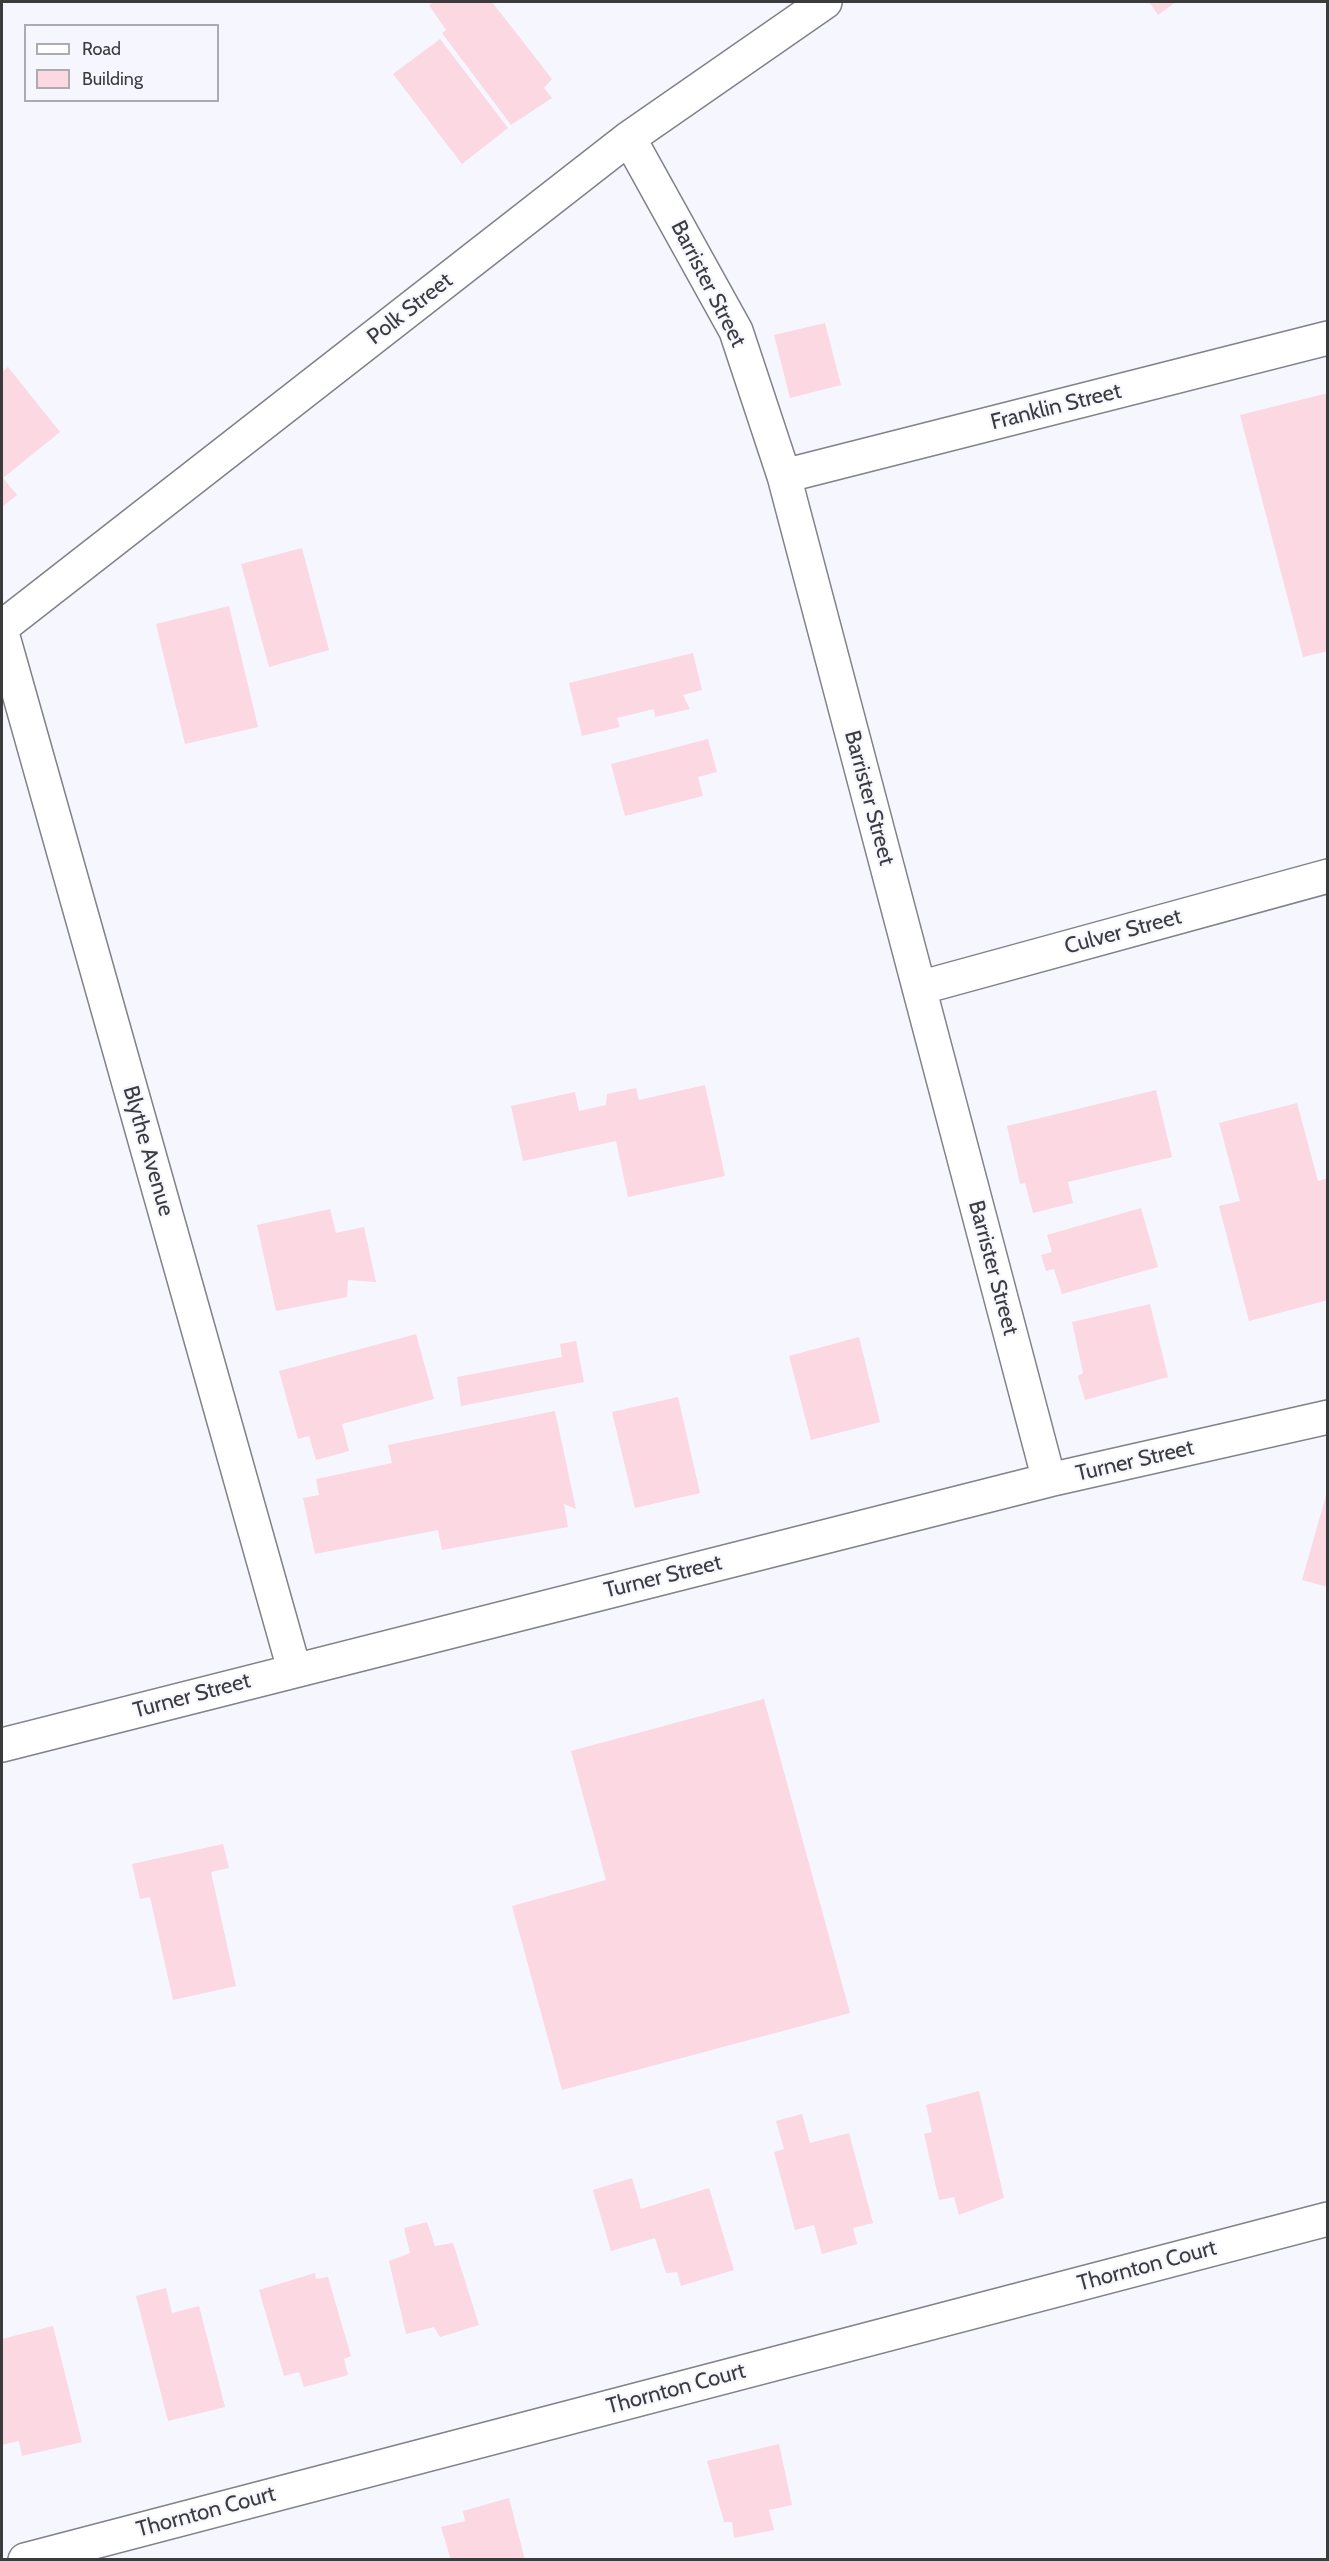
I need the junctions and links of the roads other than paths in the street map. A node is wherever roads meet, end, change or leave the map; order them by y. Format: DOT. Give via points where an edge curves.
graph roads {
  1 [pos="825,2"];
  2 [pos="629,138"];
  3 [pos="1328,338"];
  4 [pos="784,476"];
  5 [pos="2,627"];
  6 [pos="2,633"];
  7 [pos="1328,876"];
  8 [pos="920,988"];
  9 [pos="1328,1418"];
  10 [pos="1049,1480"];
  11 [pos="294,1669"];
  12 [pos="2,1745"];
  13 [pos="1328,2218"];
  14 [pos="25,2559"];
  1 -- 2 [label="street, Polk Street"];
  2 -- 4 [label="street, Barrister Street" via="736,331"];
  2 -- 5 [label="street, Polk Street"];
  3 -- 4 [label="street, Franklin Street"];
  4 -- 8 [label="street, Barrister Street"];
  6 -- 11 [label="street, Blythe Avenue"];
  7 -- 8 [label="street, Culver Street"];
  8 -- 10 [label="street, Barrister Street"];
  9 -- 10 [label="street, Turner Street"];
  10 -- 11 [label="street, Turner Street"];
  11 -- 12 [label="street, Turner Street"];
  13 -- 14 [label="street, Thornton Court"];
}
